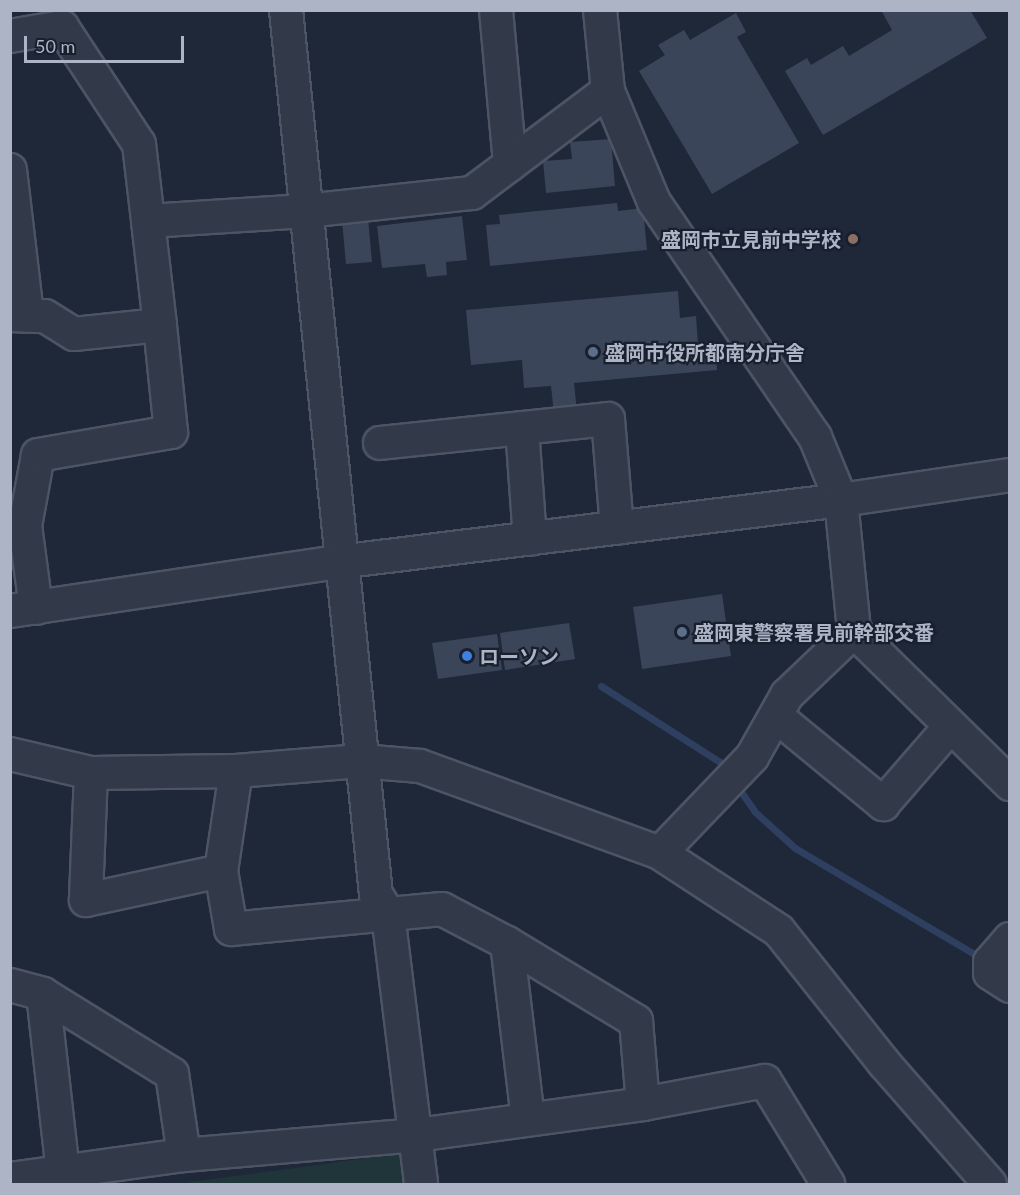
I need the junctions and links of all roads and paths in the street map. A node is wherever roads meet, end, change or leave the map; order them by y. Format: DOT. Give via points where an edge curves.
graph roads {
  1 [pos="286,10"];
  2 [pos="496,10"];
  3 [pos="600,10"];
  4 [pos="10,36"];
  5 [pos="608,91"];
  6 [pos="510,164"];
  7 [pos="10,170"];
  8 [pos="306,211"];
  9 [pos="148,221"];
  10 [pos="19,315"];
  11 [pos="160,325"];
  12 [pos="522,428"];
  13 [pos="380,443"];
  14 [pos="1010,475"];
  15 [pos="841,500"];
  16 [pos="617,528"];
  17 [pos="530,539"];
  18 [pos="339,562"];
  19 [pos="23,610"];
  20 [pos="854,632"];
  21 [pos="776,716"];
  22 [pos="950,727"];
  23 [pos="10,754"];
  24 [pos="361,761"];
  25 [pos="236,771"];
  26 [pos="91,773"];
  27 [pos="1010,784"];
  28 [pos="660,854"];
  29 [pos="221,871"];
  30 [pos="388,914"];
  31 [pos="1010,939"];
  32 [pos="507,942"];
  33 [pos="10,985"];
  34 [pos="1010,986"];
  35 [pos="43,994"];
  36 [pos="643,1104"];
  37 [pos="528,1119"];
  38 [pos="417,1135"];
  39 [pos="184,1155"];
  40 [pos="63,1171"];
  41 [pos="10,1179"];
  42 [pos="421,1185"];
  43 [pos="828,1185"];
  44 [pos="990,1185"];
  1 -- 8 [label="street"];
  2 -- 6 [label="street"];
  3 -- 5 [label="street"];
  4 -- 9 [label="street" via="62,27 139,144"];
  5 -- 6 [label="street"];
  5 -- 15 [label="street" via="654,202 814,437"];
  6 -- 8 [label="street" via="472,193"];
  7 -- 10 [label="street"];
  8 -- 9 [label="street"];
  8 -- 18 [label="street"];
  9 -- 11 [label="street"];
  10 -- 11 [label="street" via="45,316 74,334"];
  11 -- 19 [label="street" via="171,432 38,455 25,526"];
  12 -- 13 [label="street"];
  12 -- 16 [label="street" via="608,419"];
  12 -- 17 [label="street"];
  14 -- 15 [label="street"];
  15 -- 16 [label="street"];
  15 -- 20 [label="street"];
  16 -- 17 [label="street"];
  17 -- 18 [label="street"];
  18 -- 19 [label="street"];
  18 -- 24 [label="street"];
  20 -- 21 [label="street" via="787,695"];
  20 -- 22 [label="street"];
  21 -- 22 [label="street" via="883,804"];
  21 -- 28 [label="street" via="752,757"];
  22 -- 27 [label="street"];
  23 -- 26 [label="street"];
  24 -- 25 [label="street"];
  24 -- 28 [label="street" via="420,766"];
  24 -- 30 [label="street" via="376,894"];
  25 -- 26 [label="street"];
  25 -- 29 [label="street"];
  26 -- 29 [label="street" via="86,900"];
  28 -- 44 [label="street" via="779,932 884,1063"];
  29 -- 30 [label="street" via="231,929"];
  30 -- 32 [label="street" via="442,909"];
  30 -- 38 [label="street"];
  31 -- 34 [label="street" via="990,962 990,973"];
  32 -- 36 [label="street" via="636,1021"];
  32 -- 37 [label="street"];
  33 -- 35 [label="street"];
  35 -- 39 [label="street" via="172,1074"];
  35 -- 40 [label="street"];
  36 -- 37 [label="street"];
  36 -- 43 [label="street" via="765,1081"];
  37 -- 38 [label="street"];
  38 -- 39 [label="street"];
  38 -- 42 [label="street"];
  39 -- 40 [label="street"];
  40 -- 41 [label="street"];
}
